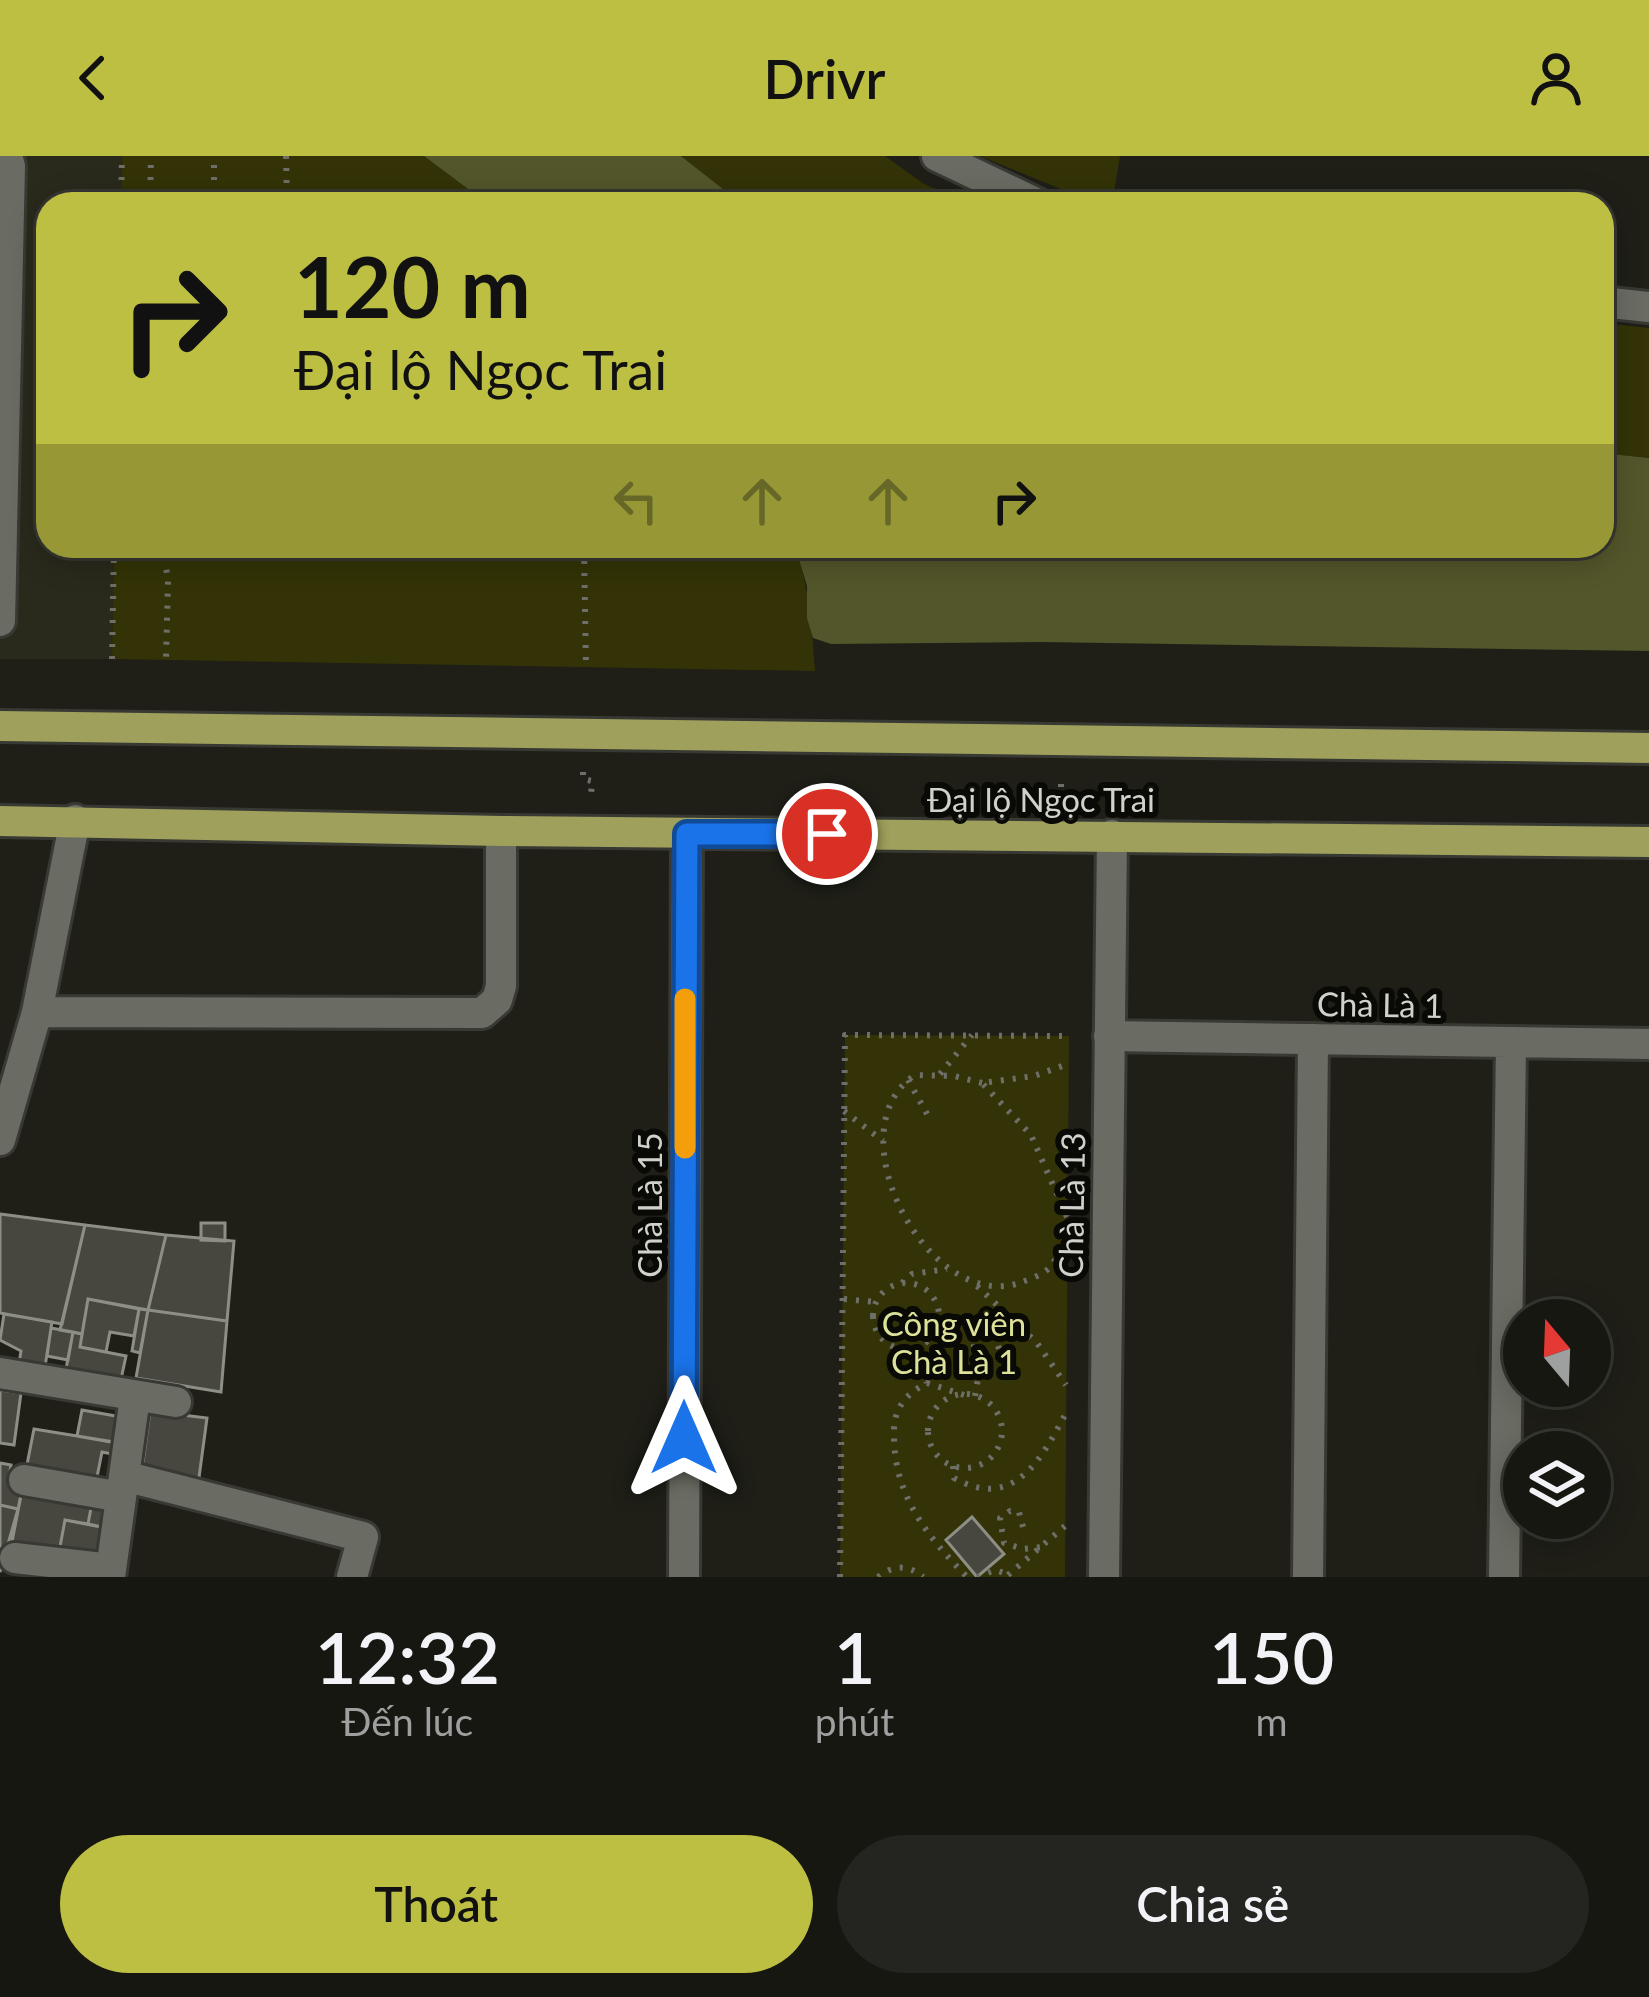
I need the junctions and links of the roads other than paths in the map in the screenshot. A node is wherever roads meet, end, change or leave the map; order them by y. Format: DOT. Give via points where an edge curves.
graph roads {
  1 [pos="7,156"];
  2 [pos="937,156"];
  3 [pos="1013,192"];
  4 [pos="1614,303"];
  5 [pos="1649,307"];
  6 [pos="0,621"];
  7 [pos="0,726"];
  8 [pos="1649,748"];
  9 [pos="75,820"];
  10 [pos="0,821"];
  11 [pos="501,831"];
  12 [pos="687,834"];
  13 [pos="1112,835"];
  14 [pos="1649,842"];
  15 [pos="37,1012"];
  16 [pos="1109,1036"];
  17 [pos="1313,1039"];
  18 [pos="1511,1042"];
  19 [pos="1649,1044"];
  20 [pos="0,1140"];
  21 [pos="0,1373"];
  22 [pos="135,1397"];
  23 [pos="176,1402"];
  24 [pos="24,1480"];
  25 [pos="123,1487"];
  26 [pos="15,1558"];
  27 [pos="111,1573"];
  28 [pos="352,1577"];
  29 [pos="684,1577"];
  30 [pos="1104,1577"];
  31 [pos="1308,1577"];
  32 [pos="1504,1577"];
  1 -- 6 [label="street"];
  2 -- 3 [label="street"];
  4 -- 5 [label="street"];
  7 -- 8 [label="main road, Đại lộ Ngọc Trai"];
  9 -- 10 [label="main road, Đại lộ Ngọc Trai"];
  9 -- 11 [label="main road, Đại lộ Ngọc Trai"];
  9 -- 15 [label="street"];
  11 -- 12 [label="main road, Đại lộ Ngọc Trai"];
  11 -- 15 [label="street" via="501,986 490,1009 468,1018"];
  12 -- 13 [label="main road, Đại lộ Ngọc Trai"];
  12 -- 29 [label="street, Chà Là 15"];
  13 -- 14 [label="main road, Đại lộ Ngọc Trai"];
  13 -- 16 [label="street, Chà Là 13"];
  15 -- 20 [label="street"];
  16 -- 17 [label="street, Chà Là 1"];
  16 -- 30 [label="street, Chà Là 13"];
  17 -- 18 [label="street, Chà Là 1"];
  17 -- 31 [label="street"];
  18 -- 19 [label="street, Chà Là 1"];
  18 -- 32 [label="street"];
  21 -- 22 [label="street"];
  22 -- 23 [label="street"];
  22 -- 25 [label="street"];
  24 -- 25 [label="street"];
  25 -- 27 [label="street"];
  25 -- 28 [label="street" via="363,1537"];
  26 -- 27 [label="street"];
}
